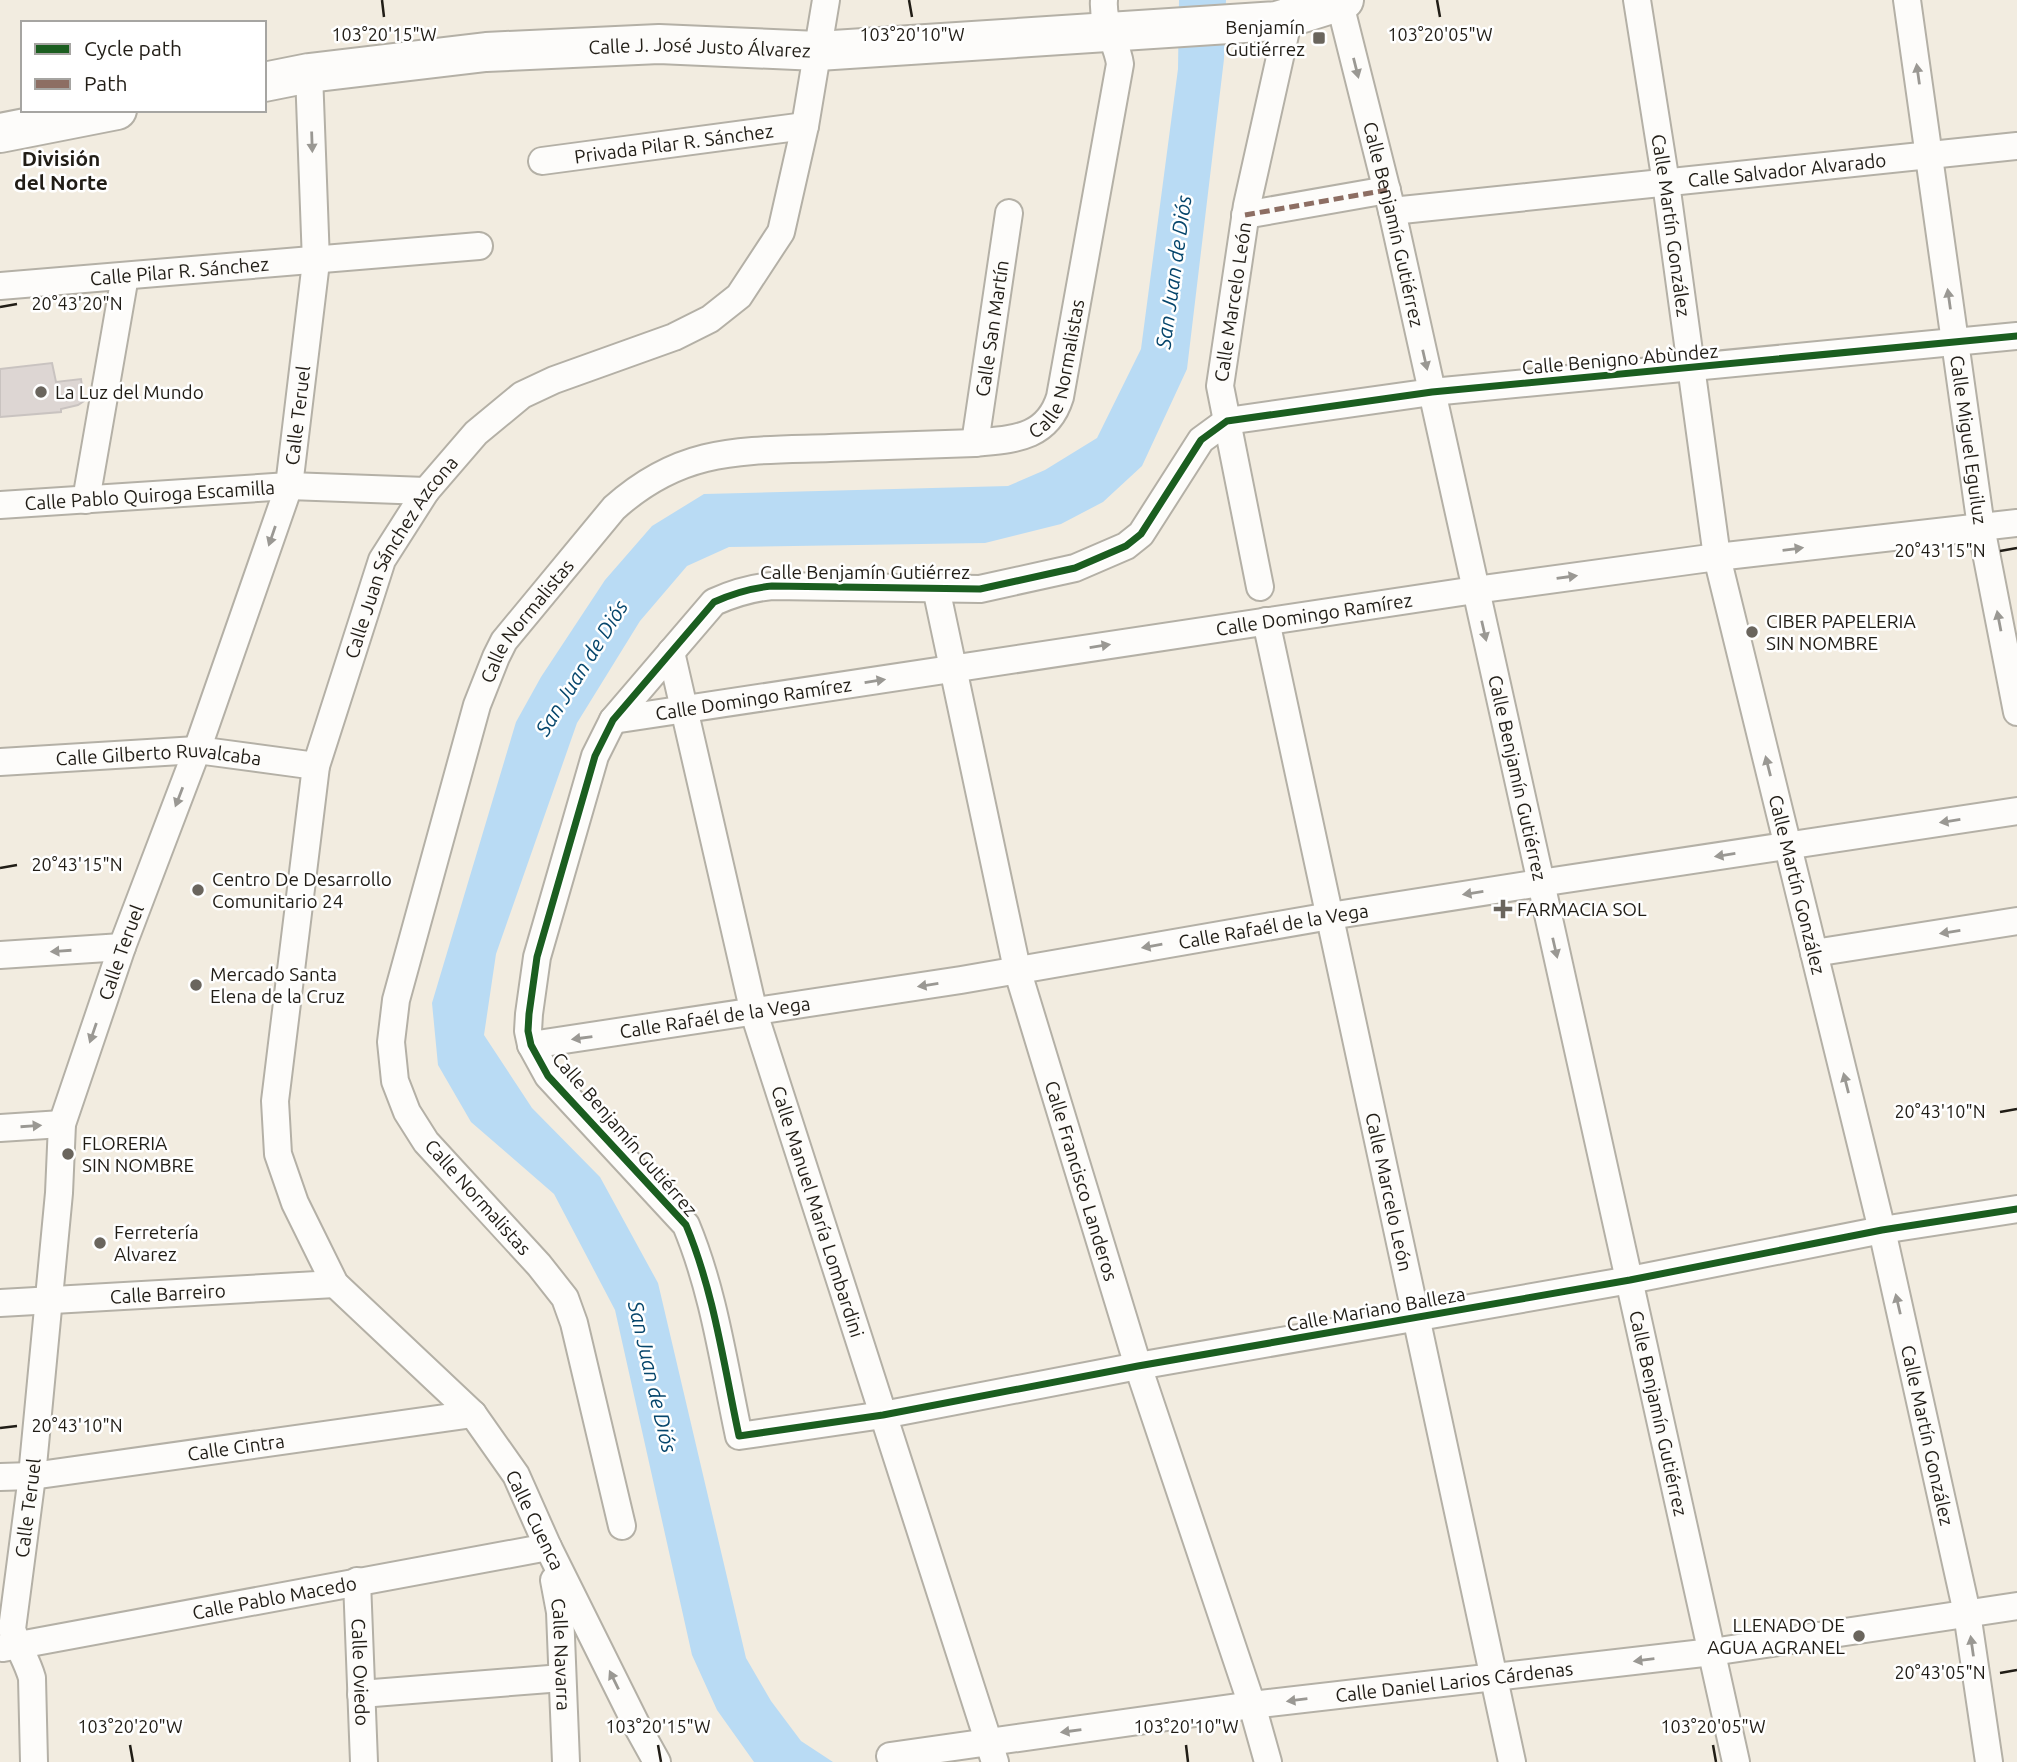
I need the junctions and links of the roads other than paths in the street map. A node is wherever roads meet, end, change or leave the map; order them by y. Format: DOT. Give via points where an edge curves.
graph roads {
  1 [pos="826,0"];
  2 [pos="1341,0"];
  3 [pos="1637,0"];
  4 [pos="1907,0"];
  5 [pos="1283,19"];
  6 [pos="1115,20"];
  7 [pos="818,51"];
  8 [pos="309,73"];
  9 [pos="266,82"];
  10 [pos="107,112"];
  11 [pos="805,126"];
  12 [pos="0,133"];
  13 [pos="2017,146"];
  14 [pos="1929,156"];
  15 [pos="542,161"];
  16 [pos="1666,183"];
  17 [pos="1389,200"];
  18 [pos="1009,213"];
  19 [pos="1245,215"];
  20 [pos="479,246"];
  21 [pos="316,262"];
  22 [pos="125,276"];
  23 [pos="0,286"];
  24 [pos="2017,336"];
  25 [pos="1955,344"];
  26 [pos="1691,368"];
  27 [pos="1432,392"];
  28 [pos="1227,421"];
  29 [pos="975,443"];
  30 [pos="289,486"];
  31 [pos="426,491"];
  32 [pos="86,500"];
  33 [pos="0,505"];
  34 [pos="2017,523"];
  35 [pos="1982,527"];
  36 [pos="1717,557"];
  37 [pos="1260,587"];
  38 [pos="936,588"];
  39 [pos="1475,590"];
  40 [pos="1266,621"];
  41 [pos="671,652"];
  42 [pos="952,669"];
  43 [pos="684,710"];
  44 [pos="2017,712"];
  45 [pos="614,720"];
  46 [pos="197,750"];
  47 [pos="0,762"];
  48 [pos="316,766"];
  49 [pos="2017,811"];
  50 [pos="1788,845"];
  51 [pos="1541,883"];
  52 [pos="1330,916"];
  53 [pos="2017,921"];
  54 [pos="122,947"];
  55 [pos="1814,953"];
  56 [pos="0,955"];
  57 [pos="1017,969"];
  58 [pos="754,1013"];
  59 [pos="531,1045"];
  60 [pos="62,1124"];
  61 [pos="0,1128"];
  62 [pos="2017,1209"];
  63 [pos="1882,1230"];
  64 [pos="1630,1280"];
  65 [pos="335,1284"];
  66 [pos="48,1300"];
  67 [pos="0,1303"];
  68 [pos="1417,1319"];
  69 [pos="1138,1366"];
  70 [pos="473,1414"];
  71 [pos="883,1415"];
  72 [pos="739,1436"];
  73 [pos="32,1476"];
  74 [pos="0,1477"];
  75 [pos="622,1526"];
  76 [pos="548,1547"];
  77 [pos="357,1581"];
  78 [pos="2017,1606"];
  79 [pos="1967,1613"];
  80 [pos="8,1647"];
  81 [pos="1712,1652"];
  82 [pos="562,1678"];
  83 [pos="1493,1678"];
  84 [pos="361,1694"];
  85 [pos="1252,1705"];
  86 [pos="991,1752"];
  87 [pos="890,1756"];
  88 [pos="34,1762"];
  89 [pos="364,1762"];
  90 [pos="566,1762"];
  91 [pos="657,1762"];
  92 [pos="1268,1762"];
  93 [pos="1511,1762"];
  94 [pos="1736,1762"];
  95 [pos="1989,1762"];
  1 -- 7 [label="street, Calle Juan Sánchez Azcona"];
  2 -- 5 [label="street, Calle J. José Justo Álvarez"];
  2 -- 17 [label="street, Calle Benjamín Gutiérrez, one-way"];
  3 -- 16 [label="street, Calle Martín González"];
  14 -- 4 [label="street, Calle Miguel Eguiluz, one-way"];
  5 -- 6 [label="street, Calle J. José Justo Álvarez"];
  5 -- 19 [label="street, Calle Marcelo León"];
  6 -- 7 [label="street, Calle J. José Justo Álvarez"];
  6 -- 29 [label="street, Calle Normalistas" via="1119,64 1058,405 1043,425 1026,435"];
  7 -- 8 [label="street, Calle J. José Justo Álvarez" via="659,44 486,52"];
  7 -- 11 [label="street, Calle Juan Sánchez Azcona"];
  8 -- 9 [label="street, Calle J. José Justo Álvarez"];
  8 -- 21 [label="street, Calle Teruel, one-way"];
  10 -- 12 [label="street"];
  11 -- 15 [label="street, Privada Pilar R. Sánchez"];
  11 -- 31 [label="street, Calle Juan Sánchez Azcona" via="781,232 739,296 710,319 674,337 522,395 476,433"];
  13 -- 14 [label="street, Calle Salvador Alvarado"];
  14 -- 16 [label="street, Calle Salvador Alvarado"];
  25 -- 14 [label="street, Calle Miguel Eguiluz, one-way"];
  16 -- 17 [label="street, Calle Salvador Alvarado"];
  16 -- 26 [label="street, Calle Martín González"];
  17 -- 19 [label="street, Calle Salvador Alvarado"];
  17 -- 27 [label="street, Calle Benjamín Gutiérrez, one-way"];
  18 -- 29 [label="street, Calle San Martín"];
  19 -- 28 [label="street, Calle Marcelo León" via="1220,386"];
  20 -- 21 [label="street"];
  21 -- 22 [label="street, Calle Pilar R. Sánchez"];
  21 -- 30 [label="street, Calle Teruel"];
  22 -- 23 [label="street, Calle Pilar R. Sánchez"];
  22 -- 32 [label="street"];
  24 -- 25 [label="street, Calle Benigno Abùndez"];
  25 -- 26 [label="street, Calle Benigno Abùndez"];
  25 -- 35 [label="street, Calle Miguel Eguiluz"];
  26 -- 27 [label="street, Calle Benigno Abùndez"];
  26 -- 36 [label="street, Calle Martín González"];
  27 -- 28 [label="street, Calle Benigno Abùndez"];
  27 -- 39 [label="street, Calle Benjamín Gutiérrez"];
  28 -- 37 [label="street, Calle Marcelo León"];
  28 -- 38 [label="street, Calle Benjamín Gutiérrez" via="1201,440 1151,522 1125,546 1075,568 980,589"];
  29 -- 75 [label="street, Calle Normalistas" via="749,451 718,454 663,471 614,508 504,641 477,705 396,1000 391,1042 395,1080 407,1112 426,1142 565,1298"];
  30 -- 31 [label="street, Calle Pablo Quiroga Escamilla"];
  30 -- 32 [label="street, Calle Pablo Quiroga Escamilla"];
  30 -- 46 [label="street, Calle Teruel, one-way"];
  31 -- 48 [label="street, Calle Juan Sánchez Azcona" via="382,560"];
  32 -- 33 [label="street, Calle Pablo Quiroga Escamilla"];
  34 -- 35 [label="street, Calle Domingo Ramírez"];
  36 -- 35 [label="street, Calle Domingo Ramírez, one-way"];
  44 -- 35 [label="street, Calle Miguel Eguiluz, one-way"];
  39 -- 36 [label="street, Calle Domingo Ramírez, one-way"];
  50 -- 36 [label="street, Calle Martín González, one-way"];
  38 -- 41 [label="street, Calle Benjamín Gutiérrez" via="750,588 714,602"];
  38 -- 42 [label="street, Calle Francisco Landeros"];
  39 -- 40 [label="street, Calle Domingo Ramírez"];
  39 -- 51 [label="street, Calle Benjamín Gutiérrez, one-way"];
  42 -- 40 [label="street, Calle Domingo Ramírez, one-way"];
  40 -- 52 [label="street, Calle Marcelo León"];
  41 -- 43 [label="street, Calle Manuel María Lombardini"];
  41 -- 45 [label="street, Calle Benjamín Gutiérrez"];
  43 -- 42 [label="street, Calle Domingo Ramírez, one-way"];
  42 -- 57 [label="street, Calle Francisco Landeros"];
  43 -- 45 [label="street, Calle Domingo Ramírez"];
  43 -- 58 [label="street, Calle Manuel María Lombardini"];
  45 -- 59 [label="street, Calle Benjamín Gutiérrez" via="595,756 537,957 529,1014"];
  46 -- 47 [label="street, Calle Gilberto Ruvalcaba"];
  46 -- 48 [label="street, Calle Gilberto Ruvalcaba"];
  46 -- 54 [label="street, Calle Teruel, one-way"];
  48 -- 65 [label="street, Calle Juan Sánchez Azcona" via="275,1101 278,1154 295,1203"];
  49 -- 50 [label="street, Calle Rafaél de la Vega, one-way"];
  50 -- 51 [label="street, Calle Rafaél de la Vega, one-way"];
  50 -- 55 [label="street, Calle Martín González"];
  51 -- 52 [label="street, Calle Rafaél de la Vega, one-way"];
  51 -- 64 [label="street, Calle Benjamín Gutiérrez, one-way"];
  52 -- 57 [label="street, Calle Rafaél de la Vega, one-way"];
  52 -- 68 [label="street, Calle Marcelo León"];
  53 -- 55 [label="street, one-way"];
  54 -- 56 [label="street, one-way"];
  54 -- 60 [label="street, Calle Teruel, one-way"];
  63 -- 55 [label="street, Calle Martín González, one-way"];
  57 -- 58 [label="street, Calle Rafaél de la Vega, one-way"];
  57 -- 69 [label="street, Calle Francisco Landeros"];
  58 -- 59 [label="street, Calle Rafaél de la Vega, one-way"];
  58 -- 71 [label="street, Calle Manuel María Lombardini"];
  59 -- 72 [label="street, Calle Benjamín Gutiérrez" via="548,1076 686,1226 698,1253"];
  61 -- 60 [label="street, one-way"];
  60 -- 66 [label="street, Calle Teruel"];
  62 -- 63 [label="street, Calle Mariano Balleza"];
  63 -- 64 [label="street, Calle Mariano Balleza"];
  79 -- 63 [label="street, Calle Martín González, one-way"];
  64 -- 68 [label="street, Calle Mariano Balleza"];
  64 -- 81 [label="street, Calle Benjamín Gutiérrez"];
  65 -- 66 [label="street, Calle Barreiro"];
  65 -- 70 [label="street, Calle Cuenca"];
  66 -- 67 [label="street, Calle Barreiro"];
  66 -- 73 [label="street, Calle Teruel"];
  68 -- 69 [label="street, Calle Mariano Balleza"];
  68 -- 83 [label="street, Calle Marcelo León"];
  69 -- 71 [label="street, Calle Mariano Balleza"];
  69 -- 85 [label="street, Calle Francisco Landeros"];
  70 -- 73 [label="street, Calle Cintra"];
  70 -- 76 [label="street, Calle Cuenca" via="516,1475"];
  71 -- 72 [label="street, Calle Mariano Balleza"];
  71 -- 86 [label="street, Calle Manuel María Lombardini"];
  73 -- 74 [label="street, Calle Cintra"];
  73 -- 80 [label="street, Calle Teruel"];
  76 -- 77 [label="street, Calle Pablo Macedo"];
  76 -- 82 [label="street, Calle Navarra" via="560,1612"];
  91 -- 76 [label="street, Calle Cuenca, one-way"];
  77 -- 80 [label="street, Calle Pablo Macedo"];
  77 -- 84 [label="street, Calle Oviedo"];
  78 -- 79 [label="street, Calle Daniel Larios Cárdenas"];
  79 -- 81 [label="street, Calle Daniel Larios Cárdenas"];
  95 -- 79 [label="street, Calle Martín González, one-way"];
  80 -- 88 [label="street, Calle Teruel" via="28,1665 32,1678"];
  81 -- 83 [label="street, Calle Daniel Larios Cárdenas, one-way"];
  81 -- 94 [label="street, Calle Benjamín Gutiérrez"];
  82 -- 84 [label="street"];
  82 -- 90 [label="street, Calle Navarra"];
  83 -- 85 [label="street, Calle Daniel Larios Cárdenas, one-way"];
  83 -- 93 [label="street, Calle Marcelo León"];
  84 -- 89 [label="street, Calle Oviedo"];
  85 -- 86 [label="street, Calle Daniel Larios Cárdenas, one-way"];
  85 -- 92 [label="street, Calle Francisco Landeros"];
  86 -- 87 [label="street, Calle Daniel Larios Cárdenas"];
}
